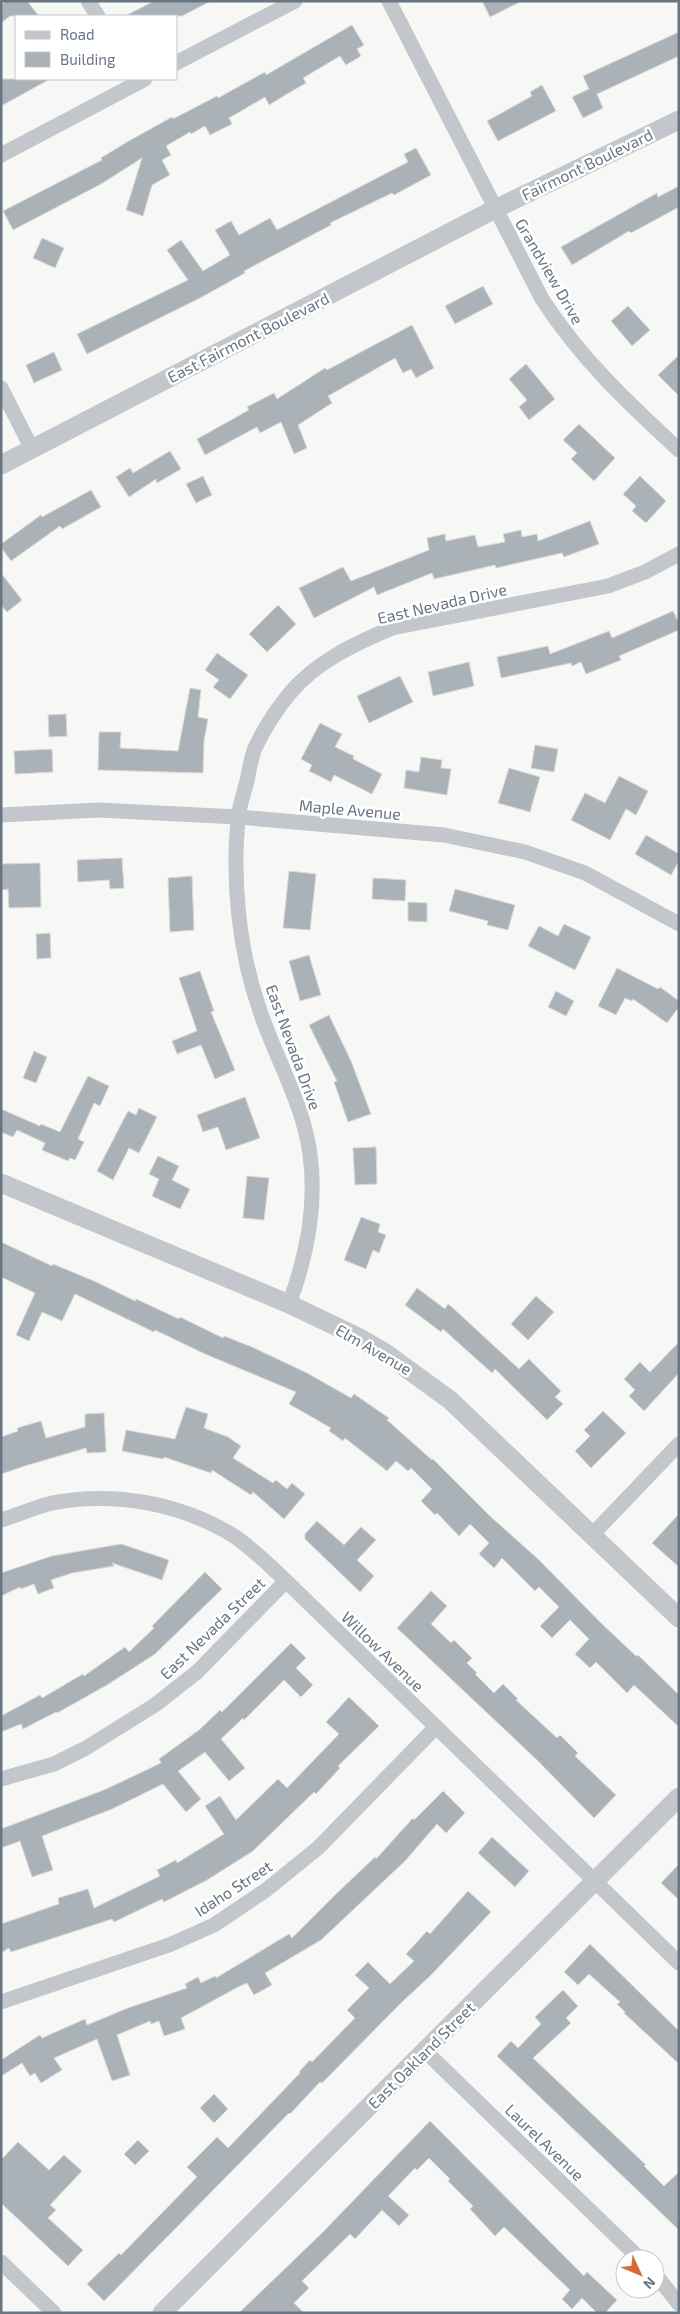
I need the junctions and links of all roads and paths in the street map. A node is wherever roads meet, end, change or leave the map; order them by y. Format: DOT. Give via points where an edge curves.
graph roads {
  1 [pos="88,1"];
  2 [pos="295,1"];
  3 [pos="388,1"];
  4 [pos="97,15"];
  5 [pos="178,62"];
  6 [pos="137,81"];
  7 [pos="679,120"];
  8 [pos="1,155"];
  9 [pos="495,209"];
  10 [pos="1,388"];
  11 [pos="32,449"];
  12 [pos="679,450"];
  13 [pos="1,465"];
  14 [pos="679,554"];
  15 [pos="1,816"];
  16 [pos="238,817"];
  17 [pos="679,924"];
  18 [pos="1,1183"];
  19 [pos="290,1304"];
  20 [pos="679,1444"];
  21 [pos="1,1520"];
  22 [pos="592,1535"];
  23 [pos="286,1581"];
  24 [pos="679,1618"];
  25 [pos="436,1727"];
  26 [pos="1,1779"];
  27 [pos="679,1797"];
  28 [pos="595,1881"];
  29 [pos="679,1963"];
  30 [pos="1,2002"];
  31 [pos="425,2051"];
  32 [pos="630,2249"];
  33 [pos="1,2262"];
  34 [pos="665,2286"];
  35 [pos="679,2304"];
  36 [pos="54,2313"];
  37 [pos="162,2313"];
  1 -- 4 [label="street"];
  2 -- 5 [label="street"];
  3 -- 9 [label="street, Grandview Drive"];
  6 -- 8 [label="street"];
  7 -- 9 [label="street, Fairmont Boulevard"];
  9 -- 11 [label="street, East Fairmont Boulevard"];
  9 -- 12 [label="street, Grandview Drive" via="563,332 626,401"];
  10 -- 11 [label="street"];
  11 -- 13 [label="street, East Fairmont Boulevard"];
  14 -- 16 [label="street, East Nevada Drive" via="608,586 392,628 339,652 291,692 271,719 254,750"];
  15 -- 16 [label="street, Maple Avenue" via="98,810"];
  16 -- 17 [label="street, Maple Avenue" via="444,835 525,852 585,873"];
  16 -- 19 [label="street, East Nevada Drive" via="236,879 244,948 260,1010 306,1130 313,1180 303,1269"];
  18 -- 19 [label="street, Elm Avenue"];
  19 -- 22 [label="street, Elm Avenue" via="356,1336 413,1371 450,1400"];
  20 -- 22 [label="street"];
  21 -- 23 [label="street, Willow Avenue" via="50,1504 103,1498 177,1509 234,1537"];
  22 -- 24 [label="street, Elm Avenue"];
  23 -- 25 [label="street, Willow Avenue"];
  23 -- 26 [label="street, East Nevada Street" via="197,1672 155,1705 54,1764"];
  25 -- 28 [label="street, Willow Avenue"];
  25 -- 30 [label="street, Idaho Street" via="318,1848 266,1890 214,1924 169,1945"];
  27 -- 28 [label="street, East Oakland Street"];
  28 -- 29 [label="street, Willow Avenue"];
  28 -- 31 [label="street, East Oakland Street"];
  31 -- 32 [label="street, Laurel Avenue"];
  31 -- 37 [label="street, East Oakland Street"];
  33 -- 36 [label="street"];
  34 -- 35 [label="street"];
}
